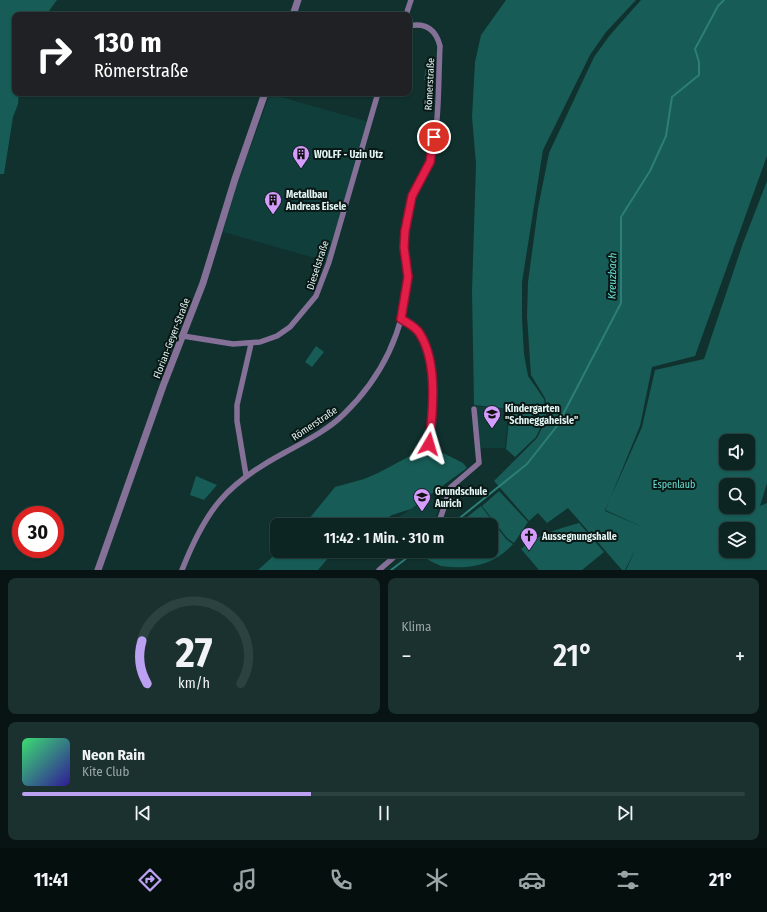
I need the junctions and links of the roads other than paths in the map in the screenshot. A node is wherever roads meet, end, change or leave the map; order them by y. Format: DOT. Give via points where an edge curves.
graph roads {
  1 [pos="298,0"];
  2 [pos="411,0"];
  3 [pos="294,12"];
  4 [pos="407,12"];
  5 [pos="412,26"];
  6 [pos="264,96"];
  7 [pos="377,96"];
  8 [pos="401,319"];
  9 [pos="183,336"];
  10 [pos="251,344"];
  11 [pos="474,409"];
  12 [pos="429,444"];
  13 [pos="246,475"];
  14 [pos="440,518"];
  15 [pos="393,558"];
  16 [pos="98,570"];
  17 [pos="182,570"];
  18 [pos="379,570"];
  1 -- 3 [label="street"];
  2 -- 4 [label="street"];
  5 -- 8 [label="street, Römerstraße" via="424,25 430,28 435,32 440,46 430,162 414,188 405,231 404,247 408,277"];
  6 -- 9 [label="street, Florian-Geyer-Straße" via="203,283"];
  7 -- 10 [label="street, Dieselstraße" via="329,262 316,296 290,327 277,336"];
  8 -- 12 [label="street" via="420,334 430,363 433,397"];
  8 -- 13 [label="street, Römerstraße" via="395,339 370,387 343,416"];
  9 -- 10 [label="street, Dieselstraße" via="233,344"];
  9 -- 16 [label="street, Florian-Geyer-Straße"];
  10 -- 13 [label="street" via="237,405 237,422"];
  11 -- 14 [label="street" via="479,463 451,487"];
  13 -- 17 [label="street, Römerstraße" via="233,486 208,516"];
  15 -- 18 [label="street"];
}
